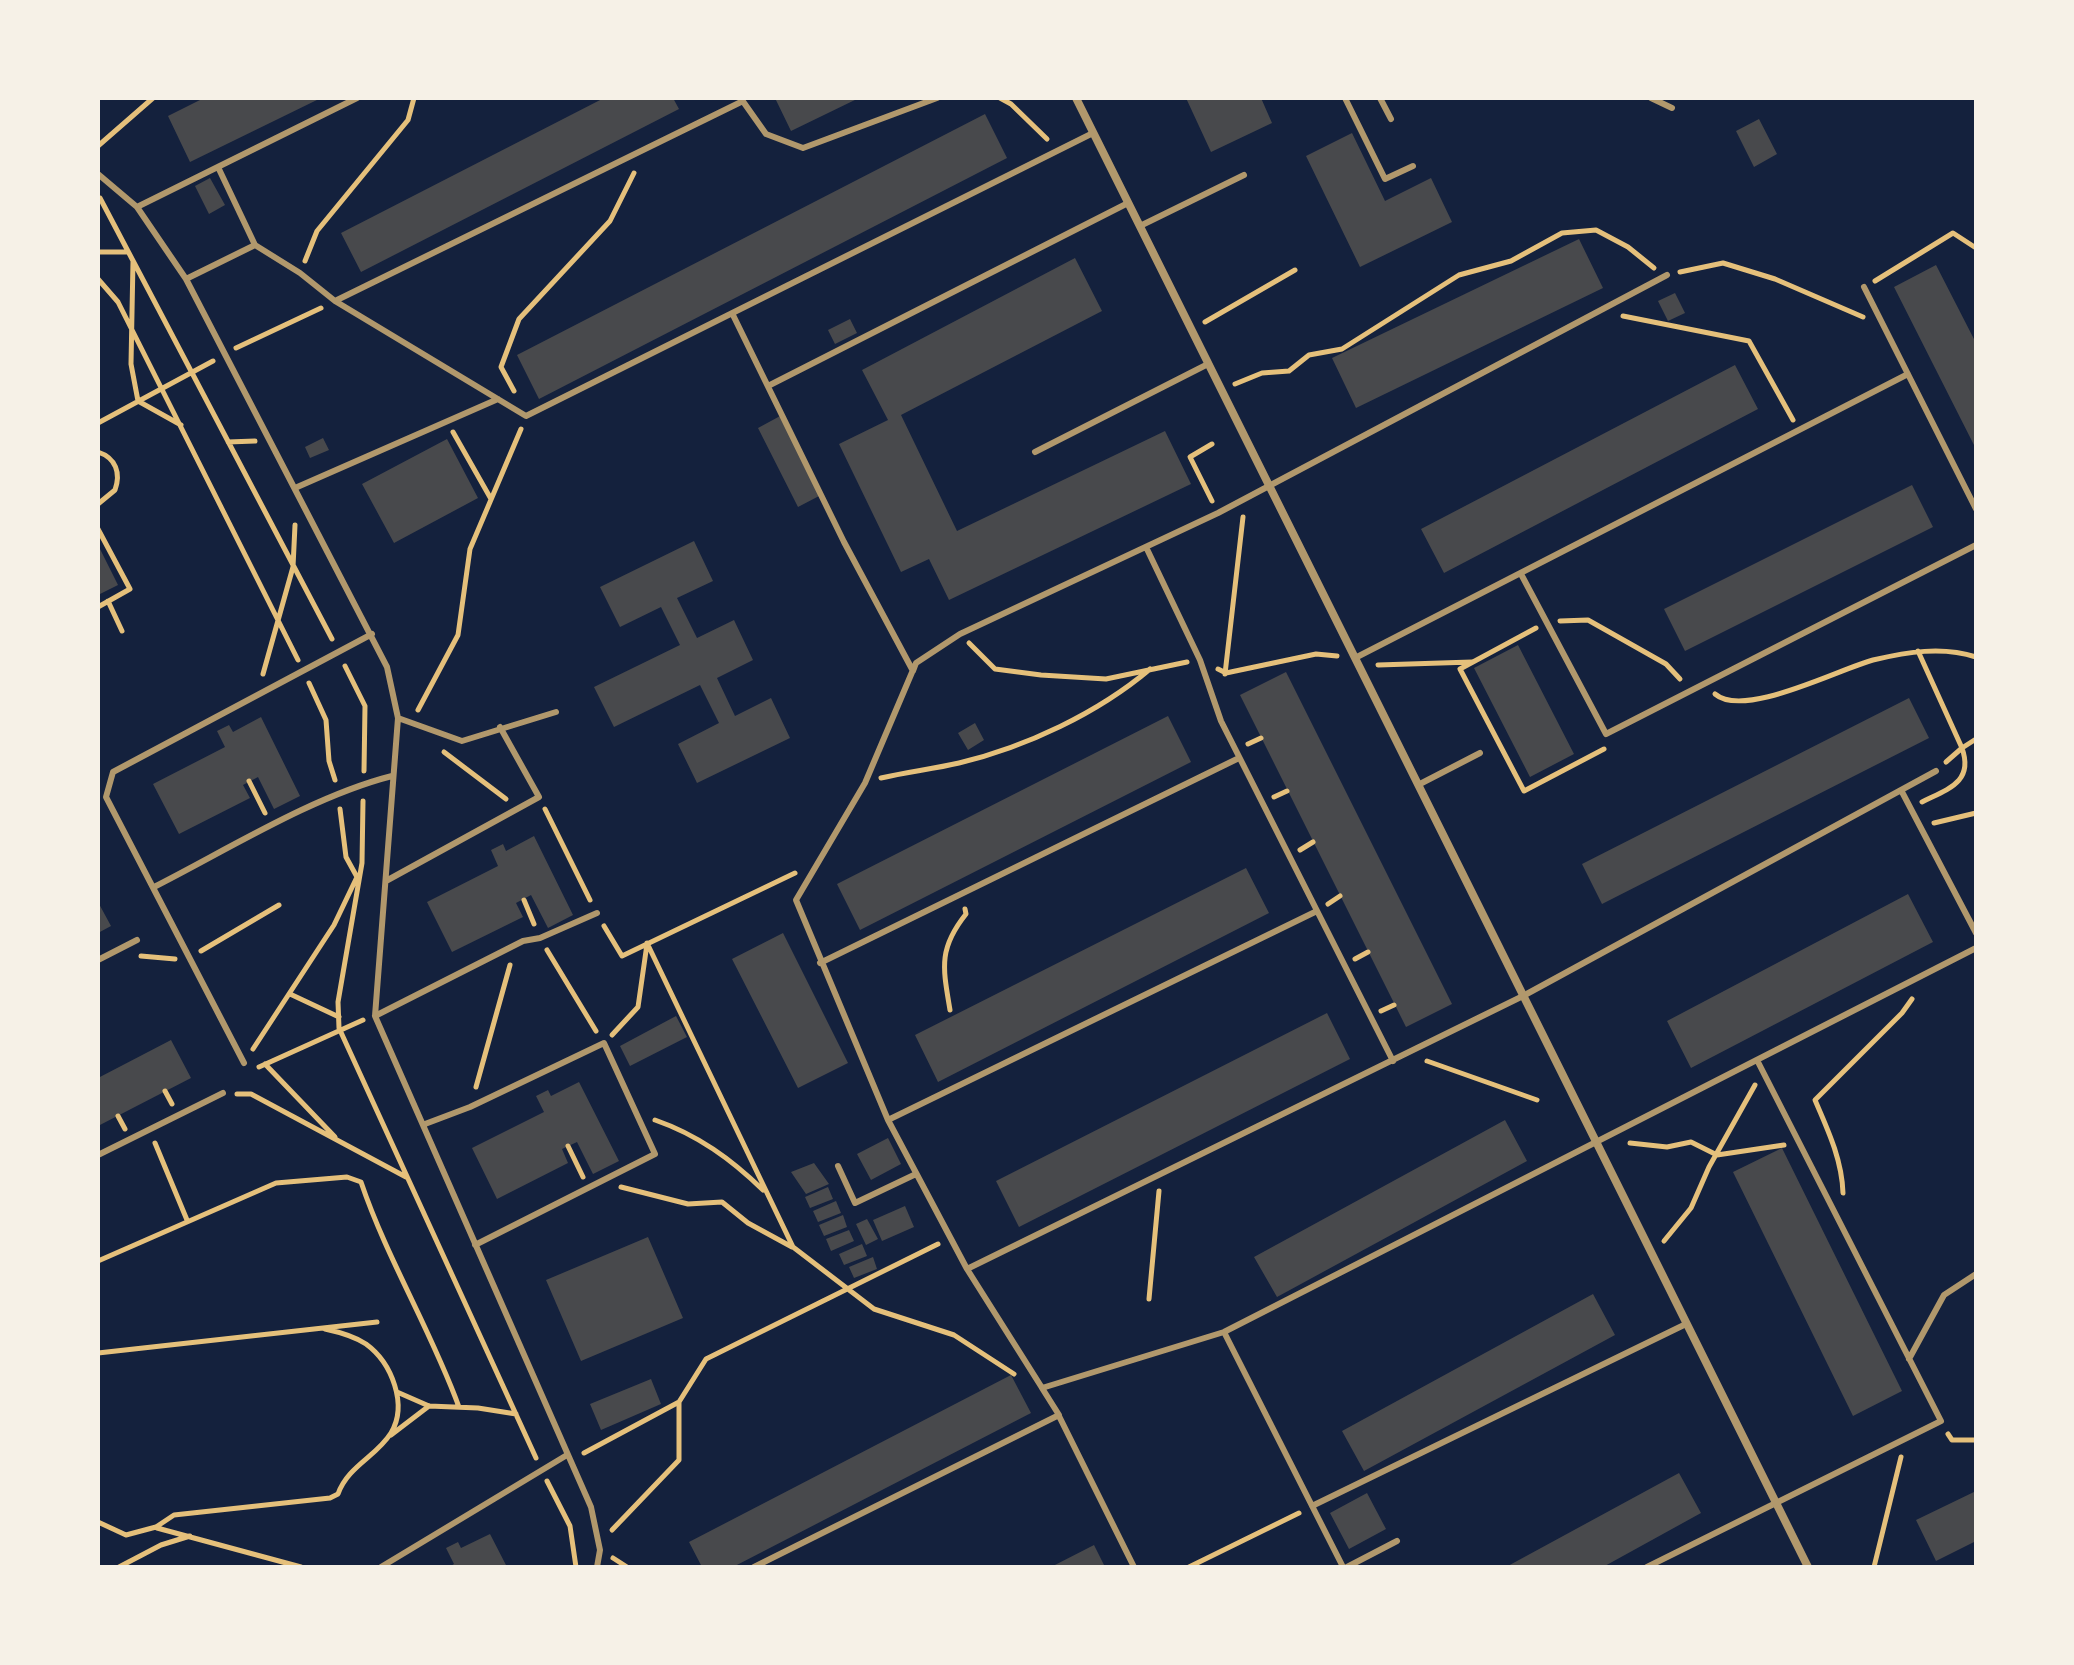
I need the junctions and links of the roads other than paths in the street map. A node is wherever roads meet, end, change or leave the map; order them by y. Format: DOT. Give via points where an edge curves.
graph roads {
  1 [pos="357,98"];
  2 [pos="909,98"];
  3 [pos="937,98"];
  4 [pos="1076,98"];
  5 [pos="1345,98"];
  6 [pos="1380,98"];
  7 [pos="1651,98"];
  8 [pos="742,100"];
  9 [pos="914,108"];
  10 [pos="1672,108"];
  11 [pos="1391,119"];
  12 [pos="1093,133"];
  13 [pos="1413,166"];
  14 [pos="218,167"];
  15 [pos="98,174"];
  16 [pos="1244,175"];
  17 [pos="1128,203"];
  18 [pos="137,207"];
  19 [pos="1140,226"];
  20 [pos="255,245"];
  21 [pos="1665,275"];
  22 [pos="186,279"];
  23 [pos="1864,287"];
  24 [pos="335,301"];
  25 [pos="733,315"];
  26 [pos="1208,364"];
  27 [pos="1908,374"];
  28 [pos="768,386"];
  29 [pos="498,399"];
  30 [pos="1035,452"];
  31 [pos="1269,486"];
  32 [pos="295,488"];
  33 [pos="1976,509"];
  34 [pos="1976,545"];
  35 [pos="1146,547"];
  36 [pos="1521,574"];
  37 [pos="372,634"];
  38 [pos="1355,658"];
  39 [pos="913,671"];
  40 [pos="556,712"];
  41 [pos="398,718"];
  42 [pos="500,727"];
  43 [pos="1480,753"];
  44 [pos="1239,758"];
  45 [pos="1936,771"];
  46 [pos="392,776"];
  47 [pos="1418,785"];
  48 [pos="1901,790"];
  49 [pos="386,881"];
  50 [pos="154,887"];
  51 [pos="1317,911"];
  52 [pos="597,913"];
  53 [pos="1976,933"];
  54 [pos="137,940"];
  55 [pos="1976,948"];
  56 [pos="98,960"];
  57 [pos="820,963"];
  58 [pos="1523,996"];
  59 [pos="375,1016"];
  60 [pos="1757,1060"];
  61 [pos="1393,1061"];
  62 [pos="244,1063"];
  63 [pos="223,1093"];
  64 [pos="888,1120"];
  65 [pos="425,1124"];
  66 [pos="1595,1141"];
  67 [pos="98,1155"];
  68 [pos="838,1166"];
  69 [pos="916,1174"];
  70 [pos="475,1245"];
  71 [pos="967,1269"];
  72 [pos="1976,1274"];
  73 [pos="1686,1324"];
  74 [pos="1224,1332"];
  75 [pos="1909,1359"];
  76 [pos="1044,1391"];
  77 [pos="1059,1415"];
  78 [pos="568,1458"];
  79 [pos="1776,1503"];
  80 [pos="1312,1506"];
  81 [pos="1397,1541"];
  82 [pos="381,1567"];
  83 [pos="597,1567"];
  84 [pos="754,1567"];
  85 [pos="1134,1567"];
  86 [pos="1345,1567"];
  87 [pos="1647,1567"];
  88 [pos="1808,1567"];
  1 -- 14 [label="lane"];
  2 -- 9 [label="lane"];
  3 -- 9 [label="lane"];
  4 -- 12 [label="street"];
  5 -- 13 [label="lane" via="1385,179"];
  6 -- 11 [label="lane"];
  7 -- 10 [label="lane"];
  8 -- 9 [label="lane" via="766,134 803,148"];
  8 -- 24 [label="lane"];
  12 -- 17 [label="street"];
  12 -- 25 [label="lane"];
  14 -- 18 [label="lane"];
  14 -- 20 [label="lane"];
  15 -- 18 [label="lane"];
  16 -- 19 [label="lane"];
  17 -- 19 [label="street"];
  17 -- 28 [label="lane"];
  18 -- 22 [label="lane"];
  19 -- 26 [label="street"];
  20 -- 22 [label="lane"];
  20 -- 24 [label="lane"];
  21 -- 31 [label="lane"];
  22 -- 32 [label="lane"];
  23 -- 27 [label="lane"];
  24 -- 29 [label="lane"];
  25 -- 28 [label="lane"];
  25 -- 29 [label="lane" via="526,416"];
  26 -- 30 [label="lane"];
  26 -- 31 [label="street"];
  27 -- 33 [label="lane"];
  27 -- 36 [label="lane"];
  28 -- 39 [label="lane"];
  29 -- 32 [label="lane"];
  31 -- 35 [label="lane"];
  31 -- 38 [label="street"];
  32 -- 37 [label="lane"];
  34 -- 36 [label="lane" via="1606,734"];
  35 -- 39 [label="lane" via="960,634 916,663"];
  35 -- 44 [label="lane"];
  36 -- 38 [label="lane"];
  37 -- 41 [label="lane" via="395,691"];
  37 -- 50 [label="lane" via="113,772 106,797"];
  38 -- 47 [label="street"];
  39 -- 57 [label="lane" via="865,783 796,900"];
  40 -- 42 [label="lane"];
  41 -- 42 [label="lane" via="462,741"];
  41 -- 46 [label="lane"];
  42 -- 49 [label="lane" via="539,797"];
  43 -- 47 [label="lane"];
  44 -- 51 [label="lane"];
  44 -- 57 [label="lane"];
  45 -- 48 [label="lane"];
  46 -- 49 [label="lane"];
  46 -- 50 [label="lane" via="364,783"];
  47 -- 58 [label="street"];
  48 -- 53 [label="lane"];
  48 -- 58 [label="lane"];
  49 -- 59 [label="lane"];
  50 -- 62 [label="lane"];
  51 -- 61 [label="lane"];
  51 -- 64 [label="lane"];
  52 -- 59 [label="lane" via="516,945"];
  54 -- 56 [label="lane"];
  55 -- 60 [label="lane"];
  57 -- 64 [label="lane"];
  58 -- 61 [label="lane"];
  58 -- 66 [label="street"];
  59 -- 65 [label="lane"];
  60 -- 66 [label="lane"];
  60 -- 75 [label="lane"];
  61 -- 71 [label="lane"];
  63 -- 67 [label="lane"];
  64 -- 69 [label="lane"];
  65 -- 70 [label="lane"];
  65 -- 70 [label="lane" via="604,1043 655,1154"];
  66 -- 73 [label="street"];
  66 -- 74 [label="lane"];
  68 -- 69 [label="lane" via="855,1203"];
  69 -- 71 [label="lane"];
  70 -- 78 [label="lane"];
  71 -- 76 [label="lane"];
  72 -- 75 [label="lane" via="1944,1295"];
  73 -- 79 [label="street"];
  73 -- 80 [label="lane"];
  74 -- 76 [label="lane"];
  74 -- 80 [label="lane"];
  75 -- 79 [label="lane" via="1941,1421"];
  76 -- 77 [label="lane"];
  77 -- 84 [label="lane"];
  77 -- 85 [label="lane"];
  78 -- 82 [label="lane"];
  78 -- 83 [label="lane" via="591,1507 600,1550"];
  79 -- 87 [label="lane"];
  79 -- 88 [label="street"];
  80 -- 86 [label="lane"];
  81 -- 86 [label="lane"];
}
